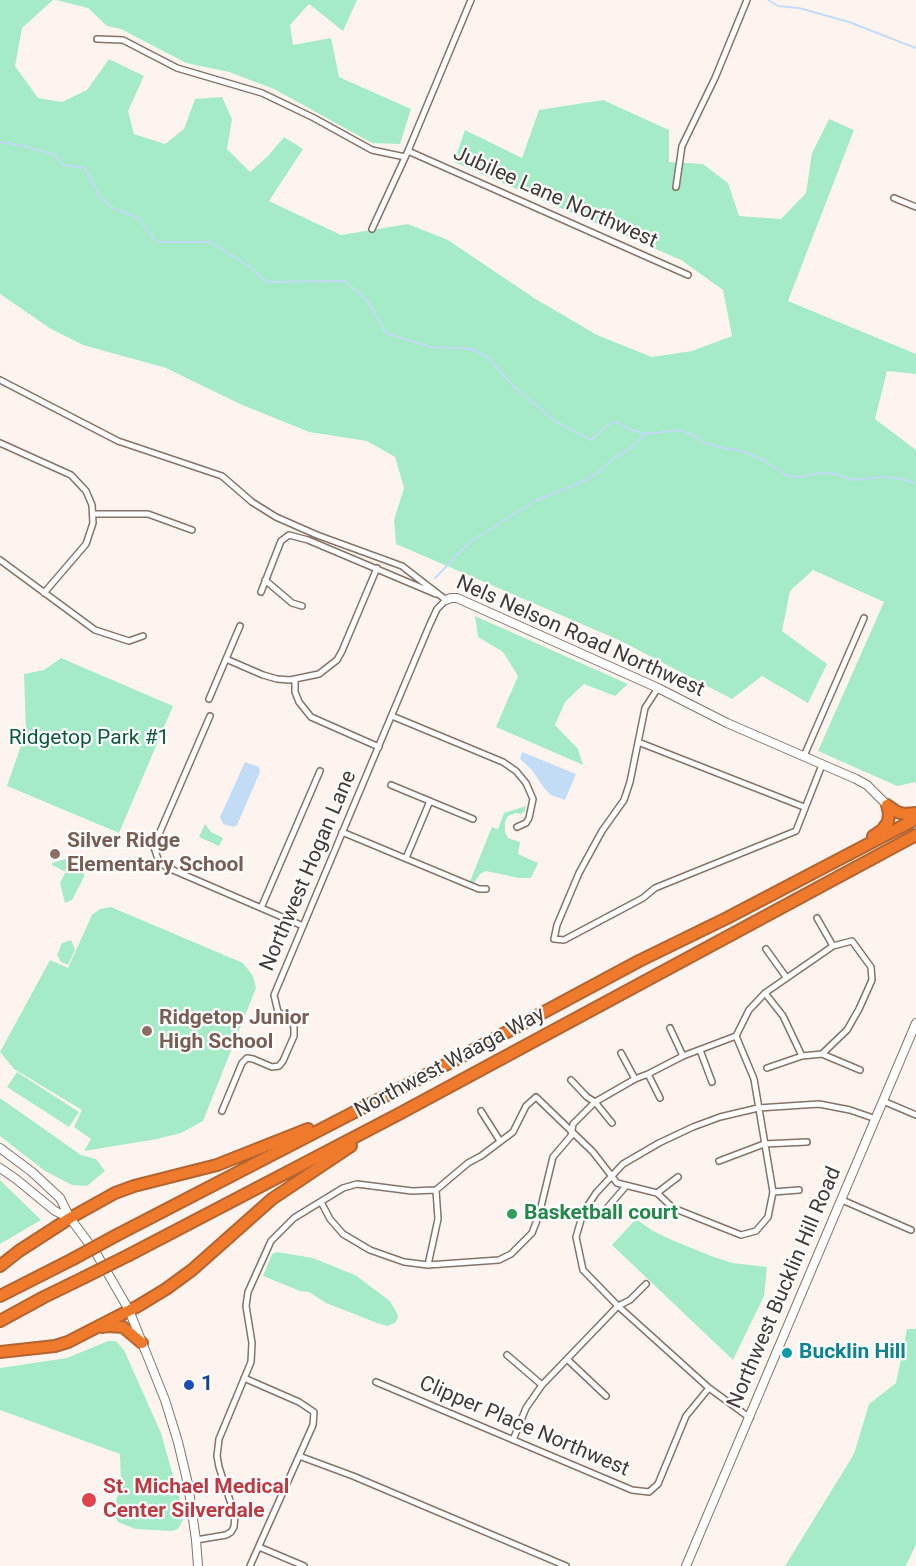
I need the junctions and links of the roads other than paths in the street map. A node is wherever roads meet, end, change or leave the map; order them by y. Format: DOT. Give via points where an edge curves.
graph roads {
  1 [pos="471,0"];
  2 [pos="747,0"];
  3 [pos="97,39"];
  4 [pos="408,151"];
  5 [pos="405,157"];
  6 [pos="676,187"];
  7 [pos="894,198"];
  8 [pos="916,207"];
  9 [pos="372,229"];
  10 [pos="688,275"];
  11 [pos="0,380"];
  12 [pos="0,443"];
  13 [pos="93,514"];
  14 [pos="192,530"];
  15 [pos="0,560"];
  16 [pos="377,568"];
  17 [pos="265,580"];
  18 [pos="261,592"];
  19 [pos="44,593"];
  20 [pos="444,598"];
  21 [pos="302,606"];
  22 [pos="864,618"];
  23 [pos="240,626"];
  24 [pos="143,636"];
  25 [pos="226,659"];
  26 [pos="295,679"];
  27 [pos="658,688"];
  28 [pos="209,699"];
  29 [pos="210,716"];
  30 [pos="392,716"];
  31 [pos="638,742"];
  32 [pos="379,747"];
  33 [pos="804,756"];
  34 [pos="822,765"];
  35 [pos="320,771"];
  36 [pos="391,785"];
  37 [pos="430,801"];
  38 [pos="887,805"];
  39 [pos="804,807"];
  40 [pos="916,813"];
  41 [pos="473,819"];
  42 [pos="916,819"];
  43 [pos="517,827"];
  44 [pos="342,832"];
  45 [pos="916,835"];
  46 [pos="406,858"];
  47 [pos="841,858"];
  48 [pos="486,889"];
  49 [pos="261,908"];
  50 [pos="817,918"];
  51 [pos="303,926"];
  52 [pos="834,946"];
  53 [pos="766,950"];
  54 [pos="786,977"];
  55 [pos="765,993"];
  56 [pos="916,1023"];
  57 [pos="670,1028"];
  58 [pos="736,1036"];
  59 [pos="700,1050"];
  60 [pos="621,1053"];
  61 [pos="822,1054"];
  62 [pos="683,1056"];
  63 [pos="802,1056"];
  64 [pos="767,1068"];
  65 [pos="860,1070"];
  66 [pos="648,1074"];
  67 [pos="635,1079"];
  68 [pos="571,1080"];
  69 [pos="712,1082"];
  70 [pos="660,1098"];
  71 [pos="883,1101"];
  72 [pos="595,1102"];
  73 [pos="758,1108"];
  74 [pos="222,1111"];
  75 [pos="482,1111"];
  76 [pos="348,1114"];
  77 [pos="397,1115"];
  78 [pos="916,1115"];
  79 [pos="876,1119"];
  80 [pos="612,1123"];
  81 [pos="571,1130"];
  82 [pos="500,1141"];
  83 [pos="807,1142"];
  84 [pos="764,1144"];
  85 [pos="0,1148"];
  86 [pos="719,1161"];
  87 [pos="0,1168"];
  88 [pos="611,1176"];
  89 [pos="678,1177"];
  90 [pos="626,1186"];
  91 [pos="436,1190"];
  92 [pos="799,1190"];
  93 [pos="773,1192"];
  94 [pos="657,1193"];
  95 [pos="842,1200"];
  96 [pos="321,1202"];
  97 [pos="602,1214"];
  98 [pos="70,1218"];
  99 [pos="911,1230"];
  100 [pos="428,1265"];
  101 [pos="0,1266"];
  102 [pos="646,1284"];
  103 [pos="0,1296"];
  104 [pos="618,1306"];
  105 [pos="129,1310"];
  106 [pos="0,1321"];
  107 [pos="94,1330"];
  108 [pos="142,1343"];
  109 [pos="0,1352"];
  110 [pos="507,1355"];
  111 [pos="568,1360"];
  112 [pos="244,1378"];
  113 [pos="376,1382"];
  114 [pos="542,1385"];
  115 [pos="709,1388"];
  116 [pos="606,1396"];
  117 [pos="750,1418"];
  118 [pos="513,1440"];
  119 [pos="299,1456"];
  120 [pos="196,1540"];
  121 [pos="259,1547"];
  122 [pos="198,1566"];
  123 [pos="250,1566"];
  124 [pos="304,1566"];
  125 [pos="566,1566"];
  126 [pos="686,1566"];
  1 -- 4 [label="street"];
  2 -- 6 [label="street" via="682,146"];
  3 -- 5 [label="street" via="123,40 177,68 262,93 370,149"];
  4 -- 5 [label="street"];
  4 -- 10 [label="street, Jubilee Lane Northwest"];
  5 -- 9 [label="street"];
  7 -- 8 [label="street"];
  11 -- 20 [label="street, Nels Nelson Road Northwest" via="118,441 222,476 276,517 402,566"];
  12 -- 13 [label="street" via="71,475 86,491"];
  13 -- 14 [label="street" via="147,514"];
  13 -- 19 [label="street" via="92,532 86,544"];
  15 -- 19 [label="street"];
  16 -- 17 [label="street" via="289,535 281,541"];
  16 -- 20 [label="street"];
  16 -- 26 [label="street" via="337,660 319,674"];
  17 -- 18 [label="street"];
  17 -- 21 [label="street" via="291,603"];
  19 -- 24 [label="street" via="105,634 129,641"];
  20 -- 27 [label="main road, Nels Nelson Road Northwest" via="457,598"];
  20 -- 30 [label="street, Northwest Hogan Lane"];
  22 -- 33 [label="street"];
  23 -- 25 [label="street"];
  25 -- 26 [label="street" via="263,675"];
  25 -- 28 [label="street"];
  26 -- 32 [label="street" via="299,702 311,717"];
  27 -- 31 [label="street" via="645,708"];
  27 -- 33 [label="main road, Nels Nelson Road Northwest"];
  29 -- 49 [label="street" via="154,848 159,862 166,867"];
  30 -- 32 [label="street, Northwest Hogan Lane"];
  30 -- 43 [label="street" via="504,762 516,771 533,799 529,818"];
  31 -- 39 [label="street"];
  31 -- 39 [label="street" via="624,800 579,873 556,925 554,939 564,940 656,888 796,831"];
  32 -- 44 [label="street, Northwest Hogan Lane"];
  33 -- 34 [label="main road, Nels Nelson Road Northwest"];
  34 -- 38 [label="main road, Nels Nelson Road Northwest" via="867,785"];
  34 -- 39 [label="street"];
  35 -- 49 [label="street"];
  36 -- 37 [label="street"];
  37 -- 41 [label="street"];
  37 -- 46 [label="street"];
  38 -- 40 [label="highway" via="904,814"];
  38 -- 47 [label="highway" via="890,813 882,830"];
  42 -- 47 [label="highway, Northwest Waaga Way"];
  44 -- 46 [label="street"];
  44 -- 51 [label="street, Northwest Hogan Lane"];
  45 -- 77 [label="highway, Northwest Waaga Way"];
  46 -- 48 [label="street"];
  47 -- 76 [label="highway, Northwest Waaga Way"];
  49 -- 51 [label="street"];
  50 -- 52 [label="street"];
  51 -- 74 [label="street, Northwest Hogan Lane" via="274,995 278,1012 290,1019 294,1027 294,1036 279,1066 247,1058 242,1063"];
  52 -- 54 [label="street"];
  52 -- 61 [label="street" via="852,941 871,967 872,980 847,1030"];
  53 -- 54 [label="street"];
  54 -- 55 [label="street"];
  55 -- 58 [label="street" via="749,1010"];
  55 -- 63 [label="street" via="783,1016"];
  56 -- 71 [label="main road, Northwest Bucklin Hill Road"];
  57 -- 62 [label="street"];
  58 -- 59 [label="street"];
  58 -- 73 [label="street" via="754,1079"];
  59 -- 62 [label="street"];
  59 -- 69 [label="street"];
  60 -- 67 [label="street"];
  61 -- 63 [label="street"];
  61 -- 65 [label="street"];
  62 -- 66 [label="street"];
  63 -- 64 [label="street"];
  66 -- 67 [label="street"];
  66 -- 70 [label="street"];
  67 -- 72 [label="street"];
  68 -- 72 [label="street"];
  71 -- 78 [label="street"];
  71 -- 79 [label="main road, Northwest Bucklin Hill Road"];
  72 -- 80 [label="street"];
  72 -- 81 [label="street"];
  73 -- 79 [label="street" via="819,1104"];
  73 -- 84 [label="street"];
  73 -- 88 [label="street" via="693,1127 623,1164"];
  75 -- 82 [label="street"];
  76 -- 98 [label="highway" via="217,1166 115,1193"];
  76 -- 103 [label="highway, Northwest Waaga Way, bridge"];
  77 -- 105 [label="highway" via="286,1189 192,1270"];
  77 -- 106 [label="highway, Northwest Waaga Way, bridge"];
  79 -- 95 [label="main road, Northwest Bucklin Hill Road"];
  81 -- 82 [label="street" via="536,1097 526,1106 513,1132"];
  81 -- 88 [label="street"];
  81 -- 100 [label="street" via="571,1136 553,1157 532,1233 518,1248 499,1260"];
  82 -- 91 [label="street"];
  83 -- 84 [label="street"];
  84 -- 86 [label="street"];
  84 -- 93 [label="street"];
  85 -- 98 [label="main road" via="60,1198"];
  87 -- 98 [label="main road" via="55,1211"];
  88 -- 90 [label="street"];
  88 -- 104 [label="street" via="596,1192 576,1237 583,1270"];
  89 -- 94 [label="street"];
  90 -- 94 [label="street"];
  90 -- 97 [label="street"];
  91 -- 96 [label="street" via="357,1185 342,1188"];
  91 -- 100 [label="street" via="438,1219"];
  92 -- 93 [label="street"];
  93 -- 94 [label="street" via="763,1225 756,1232 741,1235 673,1208"];
  95 -- 99 [label="street"];
  95 -- 117 [label="main road, Northwest Bucklin Hill Road"];
  96 -- 100 [label="street" via="343,1234 404,1262"];
  96 -- 112 [label="street" via="294,1218 271,1241 258,1267 246,1306 252,1353"];
  98 -- 101 [label="highway"];
  98 -- 105 [label="main road"];
  102 -- 104 [label="street"];
  104 -- 111 [label="street"];
  104 -- 115 [label="street"];
  105 -- 107 [label="highway"];
  105 -- 108 [label="main road"];
  107 -- 108 [label="highway" via="122,1326"];
  107 -- 109 [label="highway" via="55,1346"];
  108 -- 120 [label="main road" via="175,1431"];
  110 -- 114 [label="street"];
  111 -- 114 [label="street"];
  111 -- 116 [label="street"];
  112 -- 119 [label="street" via="314,1412 313,1425"];
  112 -- 120 [label="street" via="218,1448 219,1467 235,1516 234,1527 226,1535"];
  113 -- 118 [label="street, Clipper Place Northwest"];
  114 -- 118 [label="street" via="526,1408"];
  115 -- 117 [label="street"];
  115 -- 118 [label="street, Clipper Place Northwest" via="686,1416 658,1484 649,1492 632,1490"];
  117 -- 126 [label="main road, Northwest Bucklin Hill Road"];
  119 -- 121 [label="street"];
  119 -- 125 [label="street"];
  120 -- 122 [label="main road"];
  121 -- 123 [label="street"];
  121 -- 124 [label="street"];
}
